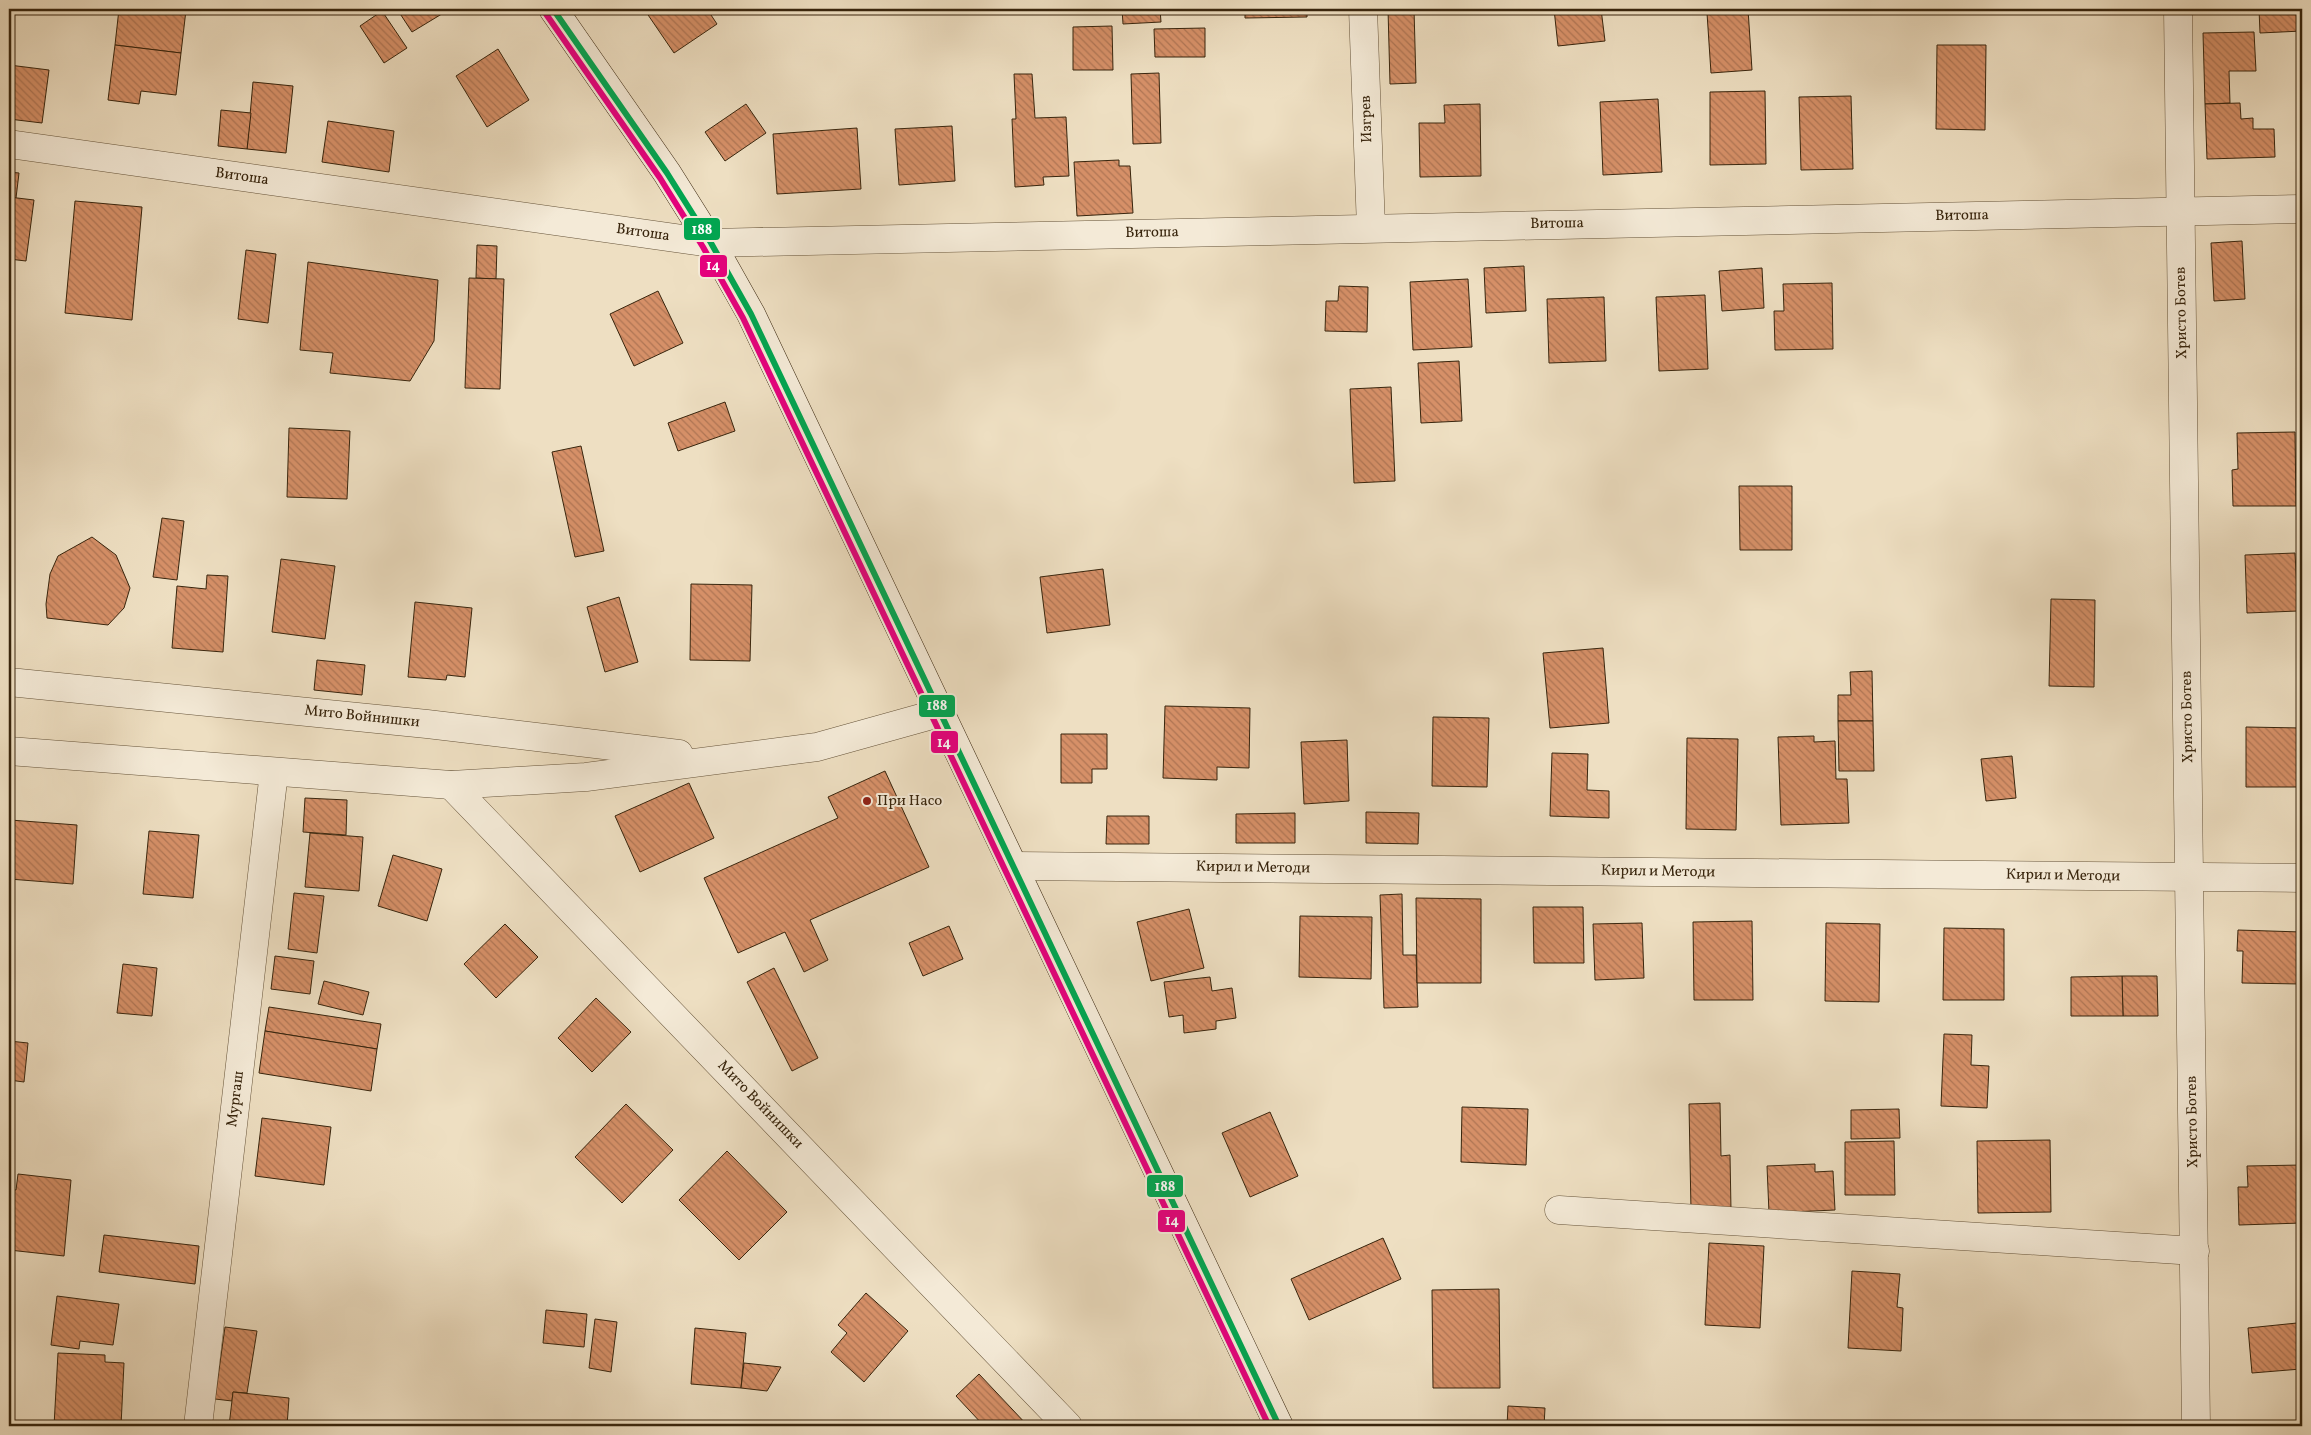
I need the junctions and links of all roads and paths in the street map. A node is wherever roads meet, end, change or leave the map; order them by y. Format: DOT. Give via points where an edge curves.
graph roads {
  1 [pos="553,9"];
  2 [pos="1363,9"];
  3 [pos="2178,9"];
  4 [pos="9,144"];
  5 [pos="2302,208"];
  6 [pos="2180,211"];
  7 [pos="1371,228"];
  8 [pos="711,243"];
  9 [pos="9,682"];
  10 [pos="939,713"];
  11 [pos="9,751"];
  12 [pos="715,759"];
  13 [pos="274,772"];
  14 [pos="451,784"];
  15 [pos="1014,866"];
  16 [pos="2190,877"];
  17 [pos="2302,878"];
  18 [pos="1559,1210"];
  19 [pos="2195,1251"];
  20 [pos="198,1426"];
  21 [pos="1068,1426"];
  22 [pos="1279,1426"];
  23 [pos="2196,1426"];
  1 -- 8 [label="street" via="667,173"];
  2 -- 7 [label="street, Изгрев"];
  3 -- 6 [label="street, Христо Ботев"];
  4 -- 8 [label="street, Витоша"];
  5 -- 6 [label="street, Витоша"];
  6 -- 7 [label="street, Витоша"];
  6 -- 16 [label="street, Христо Ботев"];
  7 -- 8 [label="street, Витоша"];
  8 -- 10 [label="street" via="751,314"];
  9 -- 12 [label="street, Мито Войнишки" via="427,724"];
  10 -- 12 [label="street, Мито Войнишки" via="817,747"];
  10 -- 15 [label="street"];
  11 -- 13 [label="street, Мито Войнишки"];
  12 -- 14 [label="street, Мито Войнишки" via="586,777"];
  13 -- 14 [label="street, Мито Войнишки"];
  13 -- 20 [label="street, Мургаш"];
  14 -- 21 [label="street, Мито Войнишки"];
  15 -- 16 [label="street, Кирил и Методи"];
  15 -- 22 [label="street"];
  16 -- 17 [label="street, Кирил и Методи"];
  16 -- 19 [label="street, Христо Ботев"];
  18 -- 19 [label="street"];
  19 -- 23 [label="street, Христо Ботев"];
}
